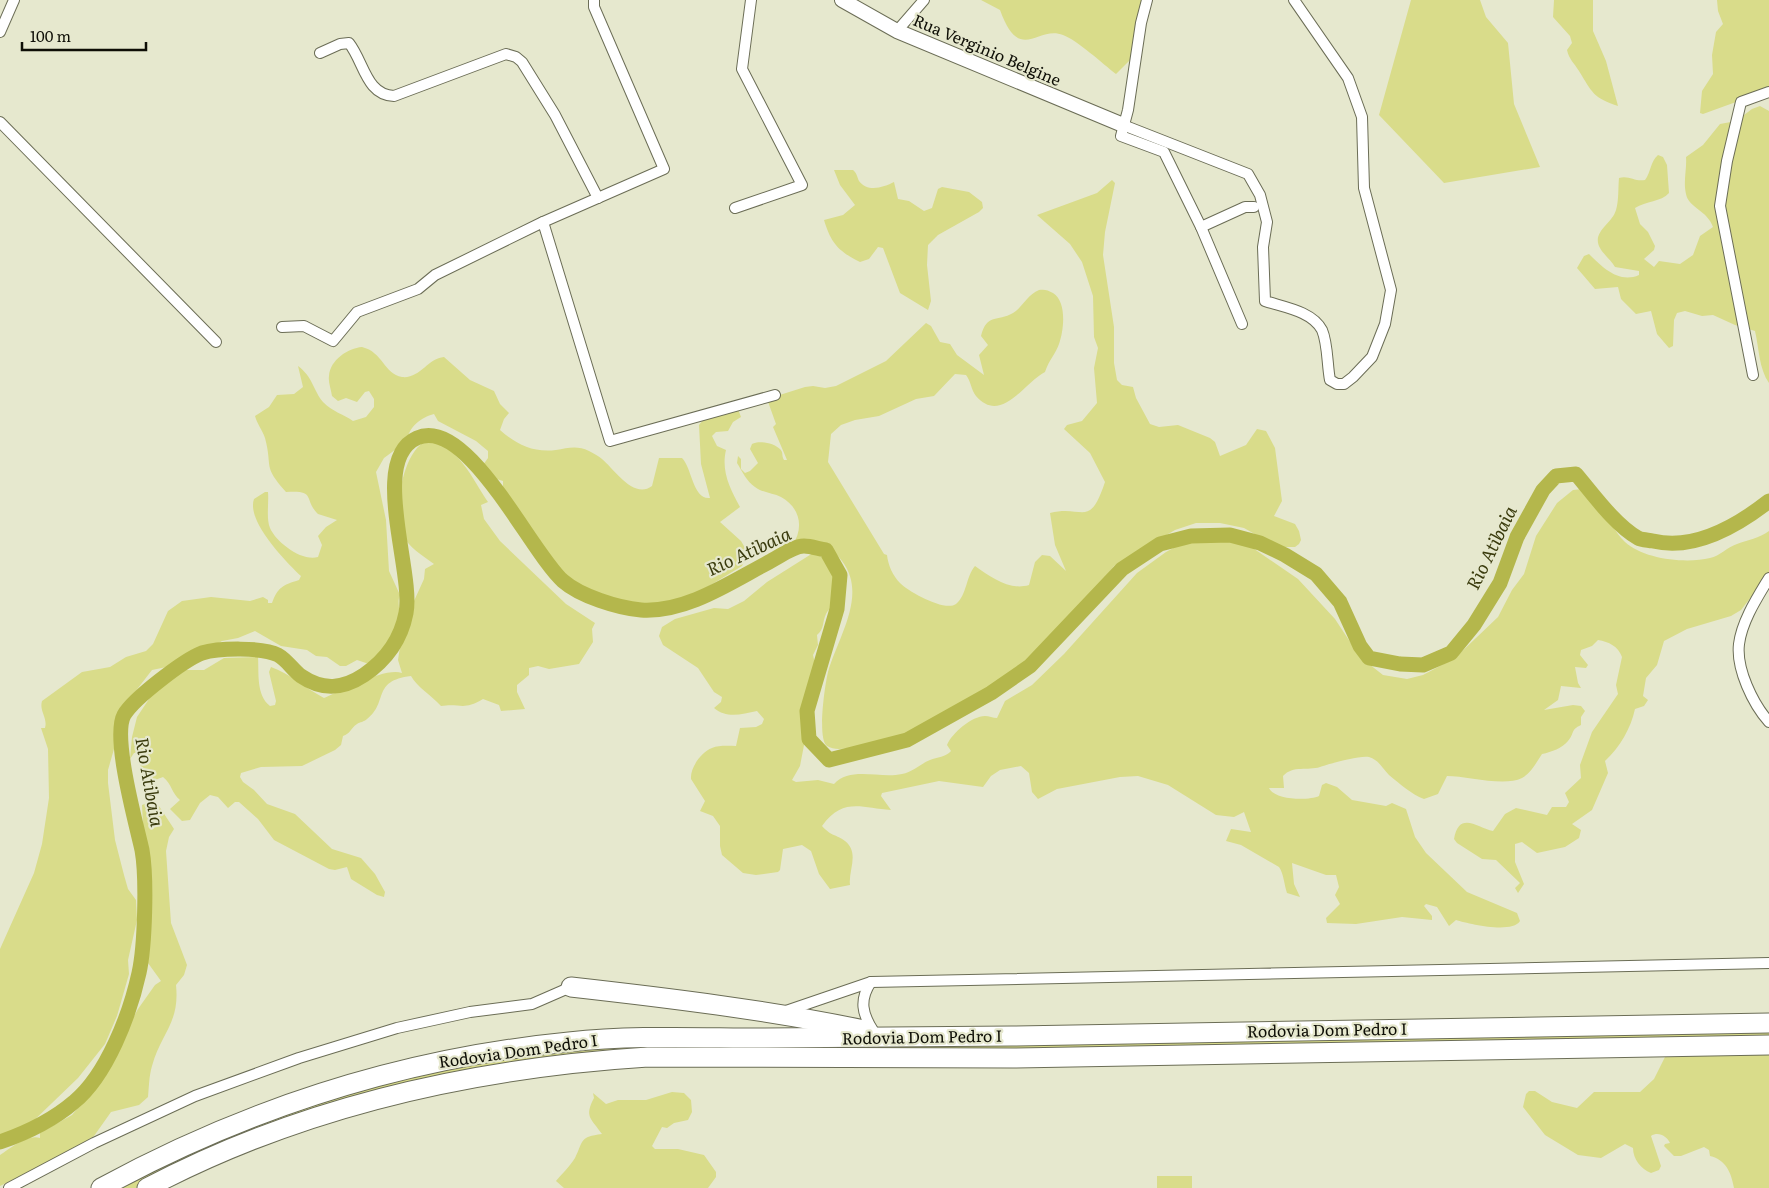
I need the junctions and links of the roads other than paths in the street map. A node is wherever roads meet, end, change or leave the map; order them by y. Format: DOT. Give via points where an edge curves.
graph roads {
  1 [pos="14,0"];
  2 [pos="594,0"];
  3 [pos="751,0"];
  4 [pos="842,0"];
  5 [pos="924,0"];
  6 [pos="1147,0"];
  7 [pos="1294,0"];
  8 [pos="897,31"];
  9 [pos="0,32"];
  10 [pos="320,53"];
  11 [pos="1769,92"];
  12 [pos="0,122"];
  13 [pos="1122,131"];
  14 [pos="598,198"];
  15 [pos="1254,206"];
  16 [pos="735,208"];
  17 [pos="543,222"];
  18 [pos="1201,227"];
  19 [pos="1242,324"];
  20 [pos="282,327"];
  21 [pos="216,342"];
  22 [pos="1753,376"];
  23 [pos="775,395"];
  24 [pos="1769,578"];
  25 [pos="1769,722"];
  26 [pos="1769,963"];
  27 [pos="871,982"];
  28 [pos="571,987"];
  29 [pos="775,1013"];
  30 [pos="1769,1021"];
  31 [pos="874,1032"];
  32 [pos="942,1037"];
  33 [pos="1769,1044"];
  34 [pos="9,1188"];
  35 [pos="101,1188"];
  36 [pos="147,1188"];
  1 -- 9 [label="street"];
  2 -- 14 [label="street" via="594,7 664,169"];
  3 -- 16 [label="street" via="742,69 802,185"];
  4 -- 8 [label="street, Rua Verginio Belgine"];
  5 -- 8 [label="street"];
  6 -- 13 [label="street"];
  7 -- 13 [label="street" via="1348,78 1362,117 1364,188 1391,290 1385,324 1372,356 1344,384 1330,380 1322,332 1316,322 1306,315 1264,301 1266,222 1260,195 1248,174"];
  8 -- 13 [label="street, Rua Verginio Belgine"];
  10 -- 14 [label="street" via="349,43 375,90 394,96 506,54 516,57 555,115"];
  11 -- 22 [label="street" via="1741,102 1720,206"];
  12 -- 21 [label="street"];
  13 -- 18 [label="street" via="1164,152"];
  14 -- 17 [label="street"];
  15 -- 18 [label="street"];
  17 -- 20 [label="street" via="435,275 418,288 357,312 333,341 304,326"];
  17 -- 23 [label="street" via="610,441"];
  18 -- 19 [label="street"];
  24 -- 25 [label="street" via="1751,608 1739,645 1744,680 1758,710"];
  26 -- 27 [label="street"];
  27 -- 29 [label="street"];
  27 -- 31 [label="street" via="863,994 862,1007"];
  28 -- 29 [label="highway"];
  28 -- 34 [label="street" via="532,1004 470,1012 397,1028 300,1058 195,1096 94,1143"];
  29 -- 31 [label="highway"];
  30 -- 32 [label="highway, Rodovia Dom Pedro I"];
  31 -- 32 [label="highway"];
  32 -- 35 [label="highway, Rodovia Dom Pedro I" via="642,1037 568,1042 476,1054 395,1071 303,1099 240,1122"];
  33 -- 36 [label="highway, Rodovia Dom Pedro I" via="1022,1058 601,1060 506,1071 363,1101 244,1143"];
}
